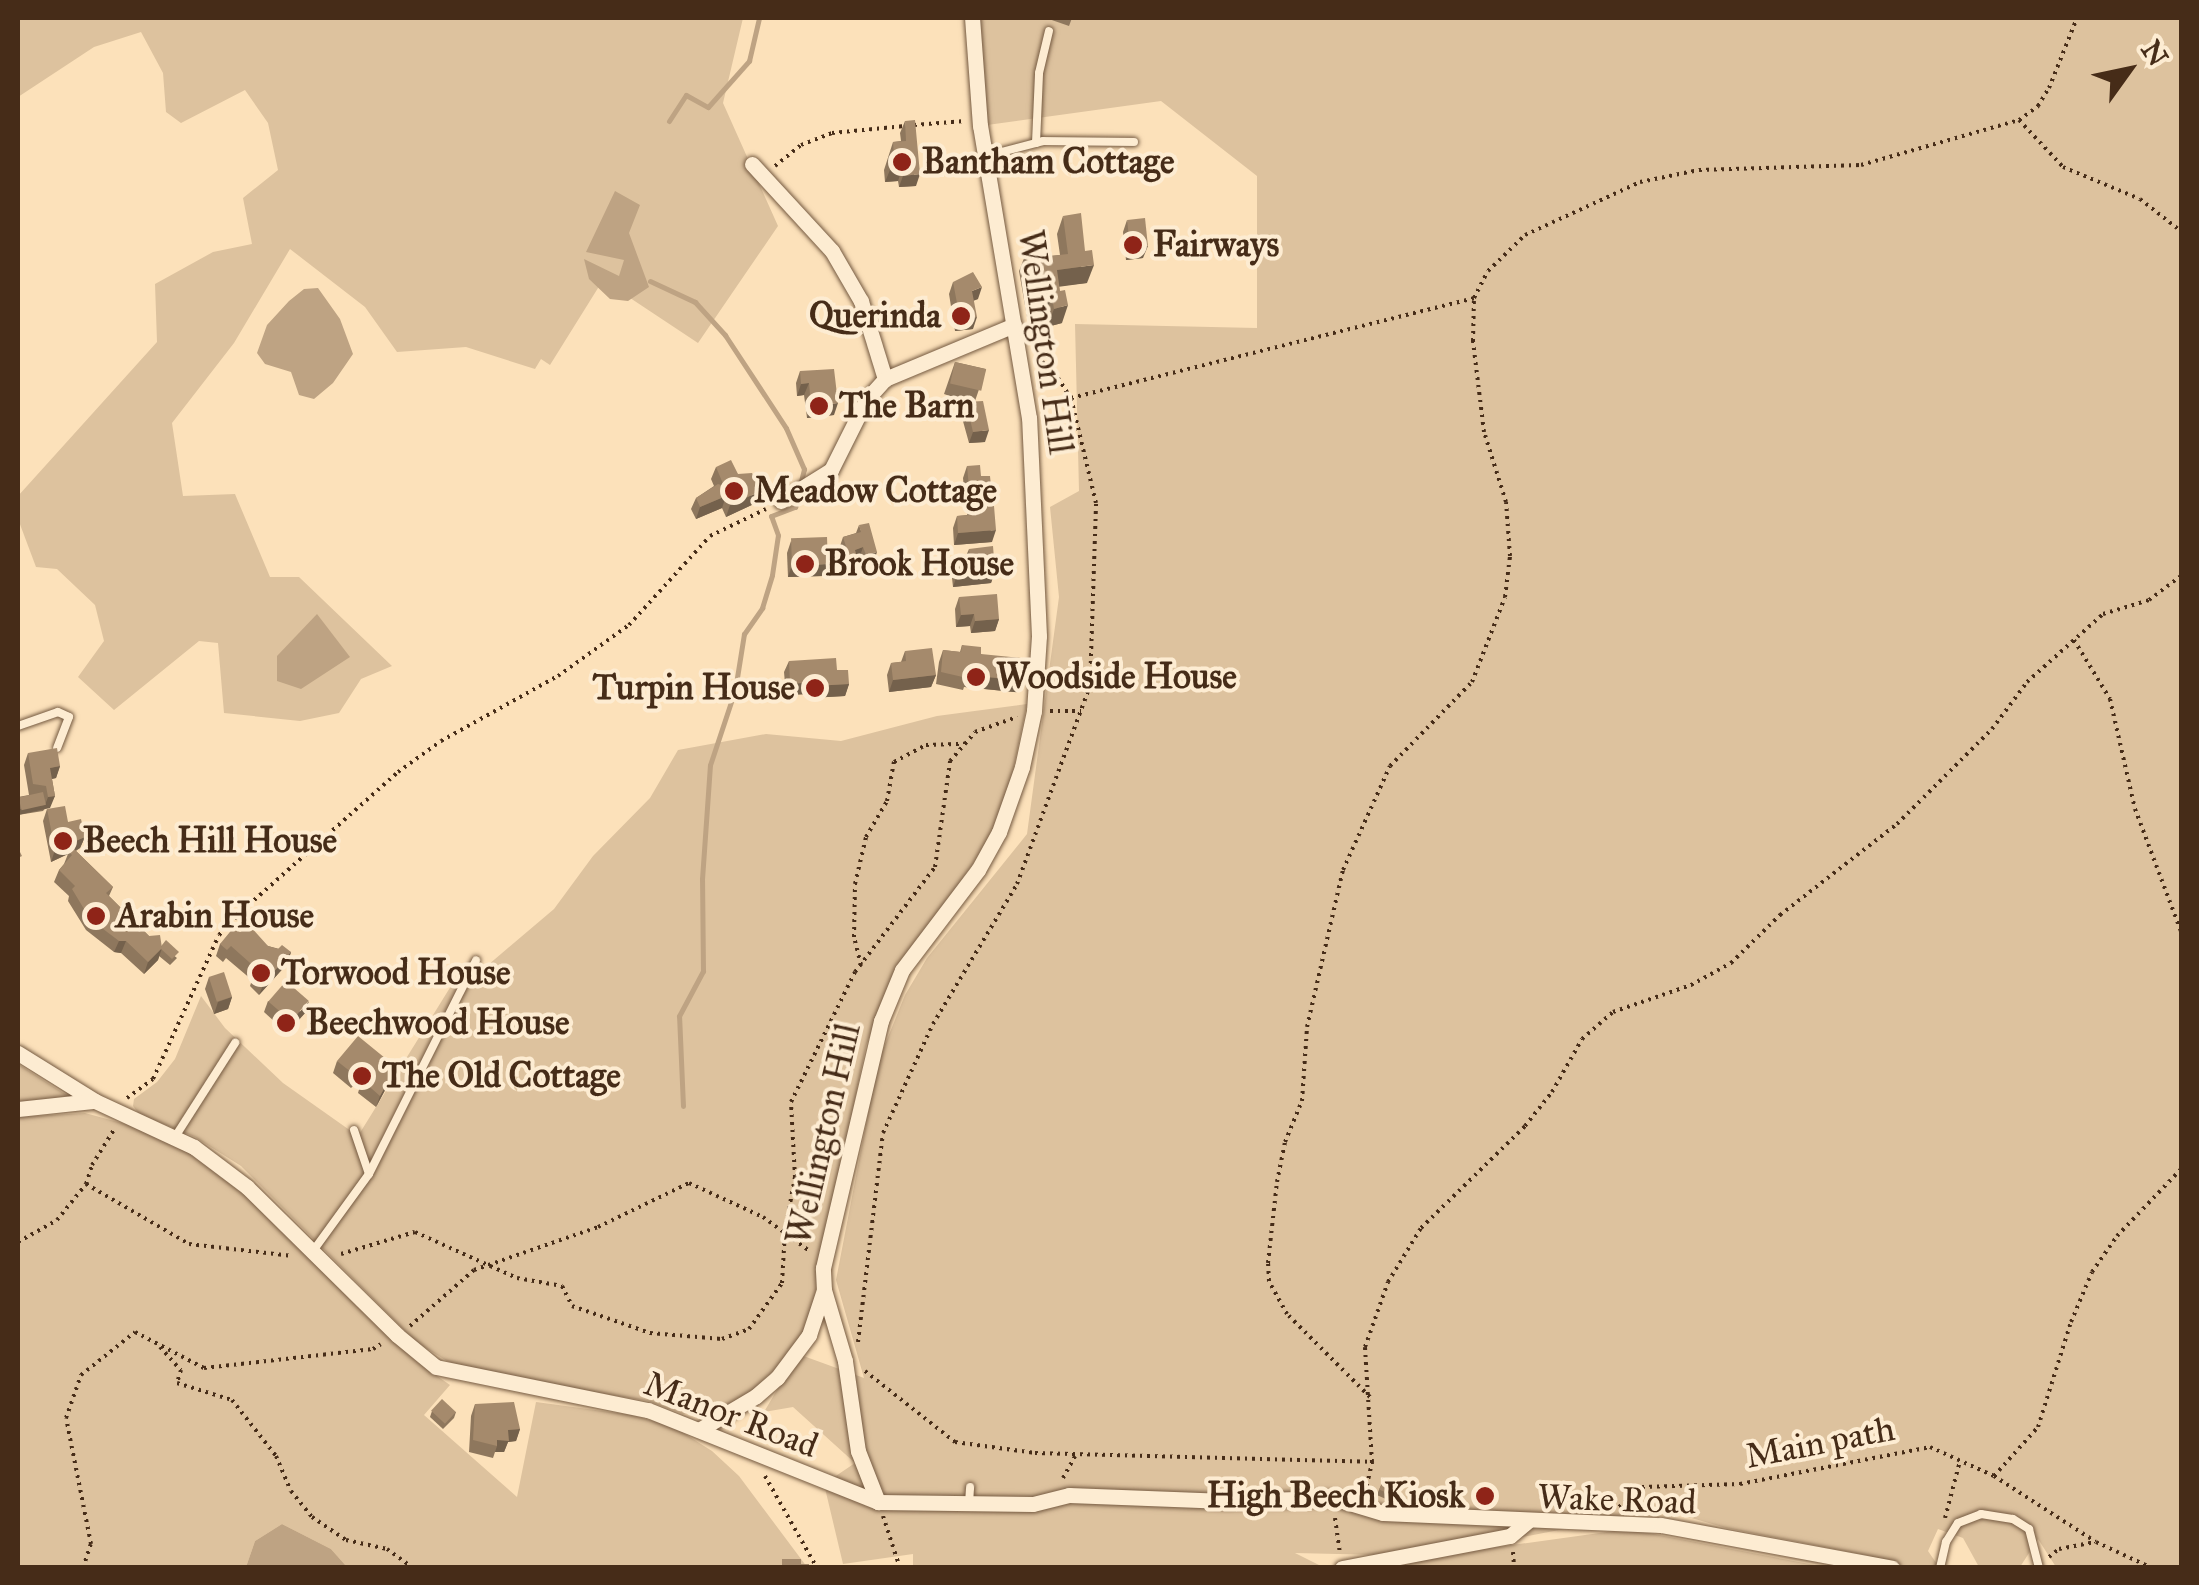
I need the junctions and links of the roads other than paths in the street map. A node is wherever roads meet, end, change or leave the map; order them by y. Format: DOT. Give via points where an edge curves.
graph roads {
  1 [pos="972,18"];
  2 [pos="1049,30"];
  3 [pos="1134,142"];
  4 [pos="1036,143"];
  5 [pos="986,156"];
  6 [pos="757,171"];
  7 [pos="1014,326"];
  8 [pos="885,379"];
  9 [pos="780,502"];
  10 [pos="18,726"];
  11 [pos="58,748"];
  12 [pos="476,960"];
  13 [pos="235,1043"];
  14 [pos="18,1053"];
  15 [pos="95,1101"];
  16 [pos="18,1108"];
  17 [pos="354,1130"];
  18 [pos="175,1138"];
  19 [pos="370,1174"];
  20 [pos="317,1256"];
  21 [pos="824,1290"];
  22 [pos="698,1430"];
  23 [pos="878,1502"];
  24 [pos="1528,1521"];
  25 [pos="2039,1566"];
  26 [pos="1342,1568"];
  27 [pos="1892,1568"];
  28 [pos="1940,1568"];
  1 -- 5 [label="street, Wellington Hill"];
  2 -- 4 [label="lane" via="1039,73"];
  3 -- 4 [label="lane"];
  4 -- 5 [label="lane"];
  5 -- 7 [label="street, Wellington Hill"];
  6 -- 8 [label="street" via="832,251 861,301"];
  7 -- 8 [label="street"];
  7 -- 21 [label="street, Wellington Hill" via="1034,482 1034,711 999,832 902,970 880,1021 823,1268"];
  8 -- 9 [label="street" via="866,400 831,470"];
  10 -- 11 [label="lane" via="58,712 68,717"];
  12 -- 19 [label="lane"];
  13 -- 18 [label="lane"];
  14 -- 15 [label="street, Manor Road"];
  15 -- 16 [label="street"];
  15 -- 18 [label="street, Manor Road"];
  17 -- 19 [label="lane"];
  18 -- 20 [label="street, Manor Road" via="248,1187"];
  19 -- 20 [label="lane"];
  20 -- 22 [label="street, Manor Road" via="436,1367 648,1410"];
  21 -- 22 [label="street, Wellington Hill" via="809,1335 777,1378"];
  21 -- 23 [label="street, Wellington Hill" via="845,1361 858,1451"];
  22 -- 23 [label="street, Manor Road"];
  23 -- 24 [label="street, Manor Road" via="970,1495 1033,1504 1069,1495 1333,1498 1383,1513"];
  24 -- 26 [label="street, Wake Road" via="1510,1536"];
  24 -- 27 [label="street, Wake Road" via="1661,1525"];
  25 -- 28 [label="lane" via="2029,1529 1981,1514 1958,1523"];
}
